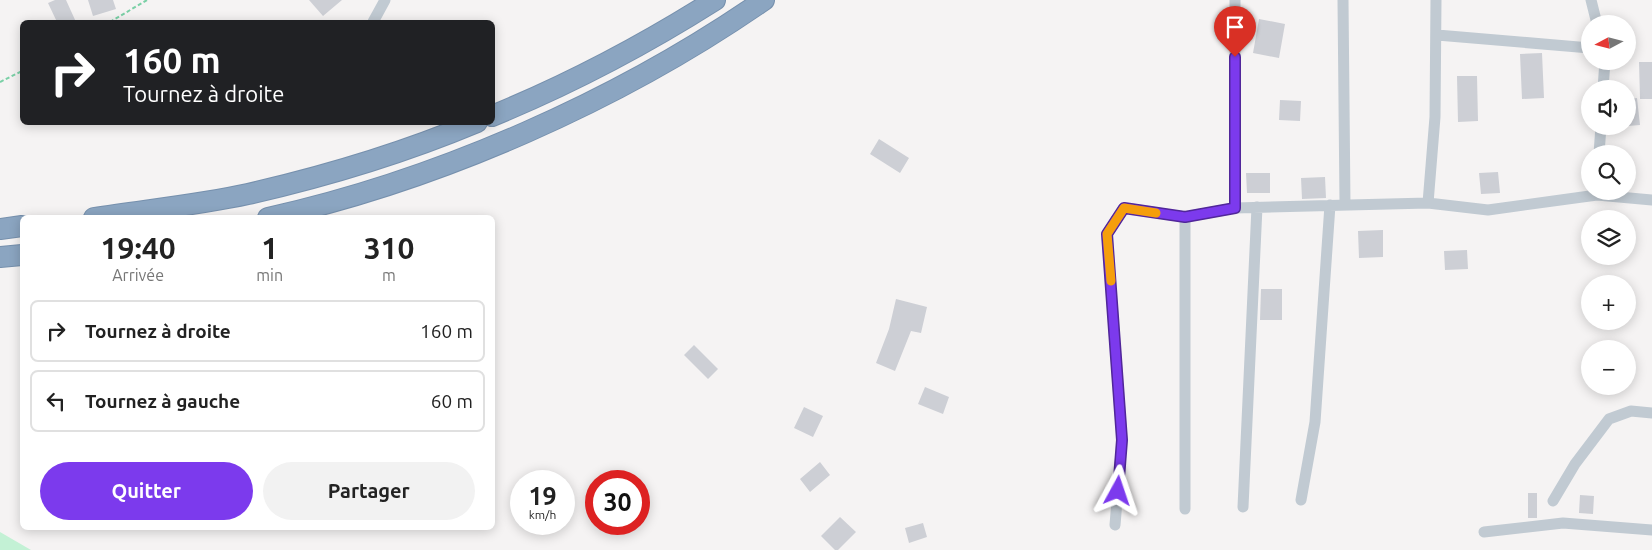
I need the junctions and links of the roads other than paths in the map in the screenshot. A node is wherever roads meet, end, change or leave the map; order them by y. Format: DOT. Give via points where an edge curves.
graph roads {
  1 [pos="385,0"];
  2 [pos="715,0"];
  3 [pos="764,0"];
  4 [pos="1235,0"];
  5 [pos="1343,0"];
  6 [pos="1436,0"];
  7 [pos="1592,0"];
  8 [pos="1595,15"];
  9 [pos="374,20"];
  10 [pos="1437,35"];
  11 [pos="1581,47"];
  12 [pos="495,115"];
  13 [pos="470,125"];
  14 [pos="1581,195"];
  15 [pos="1636,198"];
  16 [pos="1652,200"];
  17 [pos="1428,203"];
  18 [pos="1345,204"];
  19 [pos="1330,205"];
  20 [pos="1257,207"];
  21 [pos="1235,208"];
  22 [pos="113,215"];
  23 [pos="281,215"];
  24 [pos="1185,217"];
  25 [pos="20,226"];
  26 [pos="0,229"];
  27 [pos="20,255"];
  28 [pos="0,257"];
  29 [pos="1652,412"];
  30 [pos="1301,500"];
  31 [pos="1553,501"];
  32 [pos="1243,507"];
  33 [pos="1185,509"];
  34 [pos="1115,526"];
  35 [pos="1652,530"];
  36 [pos="1484,532"];
  1 -- 9 [label="street"];
  2 -- 12 [label="highway" via="589,73"];
  3 -- 23 [label="highway" via="623,85 550,121 397,182"];
  4 -- 21 [label="street"];
  5 -- 18 [label="street"];
  6 -- 10 [label="street"];
  7 -- 8 [label="street"];
  10 -- 11 [label="street"];
  10 -- 17 [label="street"];
  13 -- 22 [label="highway" via="426,144 340,171 246,194"];
  14 -- 17 [label="street" via="1488,210"];
  15 -- 16 [label="street"];
  17 -- 18 [label="street"];
  18 -- 19 [label="street"];
  19 -- 20 [label="street"];
  19 -- 30 [label="street" via="1315,422"];
  20 -- 21 [label="street"];
  20 -- 32 [label="street"];
  21 -- 24 [label="street"];
  24 -- 33 [label="street"];
  24 -- 34 [label="street" via="1124,208 1107,234 1122,440"];
  25 -- 26 [label="highway"];
  27 -- 28 [label="highway"];
  29 -- 31 [label="street" via="1631,411 1610,419 1575,464"];
  35 -- 36 [label="street" via="1563,523"];
}
